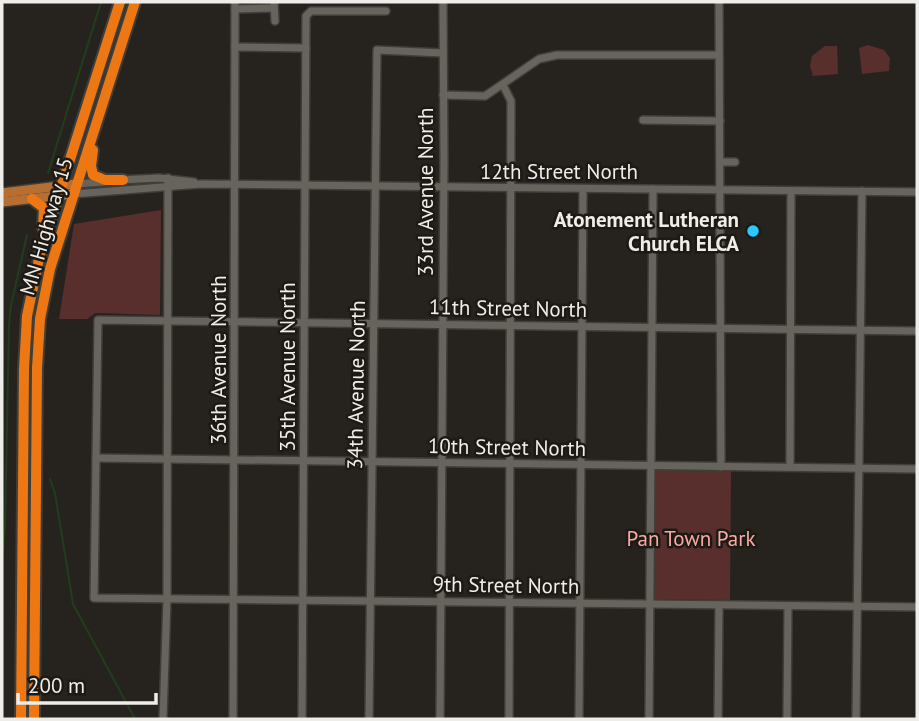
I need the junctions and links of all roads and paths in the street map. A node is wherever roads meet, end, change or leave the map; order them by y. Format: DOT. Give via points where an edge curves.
graph roads {
  1 [pos="120,2"];
  2 [pos="135,2"];
  3 [pos="443,2"];
  4 [pos="719,2"];
  5 [pos="274,5"];
  6 [pos="235,6"];
  7 [pos="386,11"];
  8 [pos="275,21"];
  9 [pos="235,47"];
  10 [pos="306,48"];
  11 [pos="443,52"];
  12 [pos="718,55"];
  13 [pos="111,75"];
  14 [pos="503,85"];
  15 [pos="443,95"];
  16 [pos="643,120"];
  17 [pos="720,121"];
  18 [pos="720,162"];
  19 [pos="735,162"];
  20 [pos="123,180"];
  21 [pos="168,182"];
  22 [pos="236,184"];
  23 [pos="306,186"];
  24 [pos="376,187"];
  25 [pos="443,188"];
  26 [pos="75,189"];
  27 [pos="511,189"];
  28 [pos="583,189"];
  29 [pos="653,190"];
  30 [pos="719,190"];
  31 [pos="61,191"];
  32 [pos="791,191"];
  33 [pos="862,191"];
  34 [pos="917,192"];
  35 [pos="2,193"];
  36 [pos="32,199"];
  37 [pos="2,202"];
  38 [pos="40,254"];
  39 [pos="168,321"];
  40 [pos="235,322"];
  41 [pos="305,323"];
  42 [pos="374,324"];
  43 [pos="442,325"];
  44 [pos="511,326"];
  45 [pos="582,327"];
  46 [pos="652,327"];
  47 [pos="720,328"];
  48 [pos="792,329"];
  49 [pos="860,330"];
  50 [pos="917,331"];
  51 [pos="96,458"];
  52 [pos="166,460"];
  53 [pos="235,461"];
  54 [pos="304,462"];
  55 [pos="372,463"];
  56 [pos="442,464"];
  57 [pos="510,464"];
  58 [pos="581,465"];
  59 [pos="651,466"];
  60 [pos="721,467"];
  61 [pos="790,467"];
  62 [pos="859,468"];
  63 [pos="917,469"];
  64 [pos="167,599"];
  65 [pos="234,600"];
  66 [pos="304,600"];
  67 [pos="370,601"];
  68 [pos="441,602"];
  69 [pos="510,603"];
  70 [pos="580,603"];
  71 [pos="650,604"];
  72 [pos="719,605"];
  73 [pos="789,606"];
  74 [pos="858,606"];
  75 [pos="917,607"];
  76 [pos="35,633"];
  77 [pos="22,646"];
  78 [pos="14,719"];
  79 [pos="21,719"];
  80 [pos="34,719"];
  81 [pos="43,719"];
  82 [pos="163,719"];
  83 [pos="233,719"];
  84 [pos="302,719"];
  85 [pos="369,719"];
  86 [pos="440,719"];
  87 [pos="509,719"];
  88 [pos="579,719"];
  89 [pos="649,719"];
  90 [pos="718,719"];
  91 [pos="787,719"];
  92 [pos="856,719"];
  1 -- 31 [label="highway, MN Highway 15"];
  2 -- 13 [label="highway, MN Highway 15"];
  3 -- 11 [label="street, 33rd Avenue North"];
  4 -- 12 [label="street"];
  5 -- 6 [label="street"];
  5 -- 8 [label="street"];
  6 -- 9 [label="street, 36th Avenue North"];
  7 -- 10 [label="street, 35th Avenue North" via="312,11 306,16"];
  9 -- 10 [label="street"];
  9 -- 22 [label="street, 36th Avenue North"];
  10 -- 23 [label="street, 35th Avenue North"];
  11 -- 15 [label="street, 33rd Avenue North"];
  11 -- 24 [label="street, 34th Avenue North" via="377,50"];
  12 -- 14 [label="street" via="556,55 539,59"];
  12 -- 17 [label="street"];
  13 -- 20 [label="highway" via="90,166 99,178"];
  13 -- 26 [label="highway, MN Highway 15"];
  14 -- 15 [label="street" via="485,96"];
  14 -- 27 [label="street" via="511,101"];
  15 -- 25 [label="street, 33rd Avenue North"];
  16 -- 17 [label="street"];
  17 -- 18 [label="street"];
  18 -- 19 [label="street"];
  18 -- 30 [label="street"];
  20 -- 21 [label="street, 12th Street North"];
  20 -- 26 [label="street, 12th Street North"];
  21 -- 22 [label="street, 12th Street North"];
  21 -- 26 [label="street, 12th Street North"];
  21 -- 39 [label="street"];
  22 -- 23 [label="street, 12th Street North"];
  22 -- 40 [label="street, 36th Avenue North"];
  23 -- 24 [label="street, 12th Street North"];
  23 -- 41 [label="street, 35th Avenue North"];
  24 -- 25 [label="street, 12th Street North"];
  24 -- 42 [label="street, 34th Avenue North"];
  25 -- 27 [label="street, 12th Street North"];
  25 -- 43 [label="street, 33rd Avenue North"];
  26 -- 31 [label="main road, 12th Street North"];
  26 -- 76 [label="highway, MN Highway 15" via="50,269 38,334"];
  27 -- 28 [label="street, 12th Street North"];
  27 -- 44 [label="street"];
  28 -- 29 [label="street, 12th Street North"];
  28 -- 45 [label="street"];
  29 -- 30 [label="street, 12th Street North"];
  29 -- 46 [label="street"];
  30 -- 32 [label="street, 12th Street North"];
  30 -- 47 [label="street"];
  31 -- 35 [label="main road"];
  31 -- 36 [label="main road"];
  31 -- 38 [label="highway, MN Highway 15"];
  32 -- 33 [label="street, 12th Street North"];
  32 -- 48 [label="street"];
  33 -- 34 [label="street, 12th Street North"];
  33 -- 49 [label="street"];
  36 -- 37 [label="main road"];
  36 -- 38 [label="highway" via="45,213"];
  38 -- 77 [label="highway, MN Highway 15" via="24,346"];
  39 -- 40 [label="street, 11th Street North"];
  39 -- 51 [label="street, 11th Street North" via="98,320"];
  39 -- 52 [label="street"];
  40 -- 41 [label="street, 11th Street North"];
  40 -- 53 [label="street, 36th Avenue North"];
  41 -- 42 [label="street, 11th Street North"];
  41 -- 54 [label="street, 35th Avenue North"];
  42 -- 43 [label="street, 11th Street North"];
  42 -- 55 [label="street, 34th Avenue North"];
  43 -- 44 [label="street, 11th Street North"];
  43 -- 56 [label="street, 33rd Avenue North"];
  44 -- 45 [label="street, 11th Street North"];
  44 -- 57 [label="street"];
  45 -- 46 [label="street, 11th Street North"];
  45 -- 58 [label="street"];
  46 -- 47 [label="street, 11th Street North"];
  46 -- 59 [label="street"];
  47 -- 48 [label="street, 11th Street North"];
  47 -- 60 [label="street"];
  48 -- 49 [label="street, 11th Street North"];
  48 -- 61 [label="street"];
  49 -- 50 [label="street, 11th Street North"];
  49 -- 62 [label="street"];
  51 -- 52 [label="street, 10th Street North"];
  51 -- 64 [label="street, 9th Street North" via="94,598"];
  52 -- 53 [label="street, 10th Street North"];
  52 -- 64 [label="street"];
  53 -- 54 [label="street, 10th Street North"];
  53 -- 65 [label="street, 36th Avenue North"];
  54 -- 55 [label="street, 10th Street North"];
  54 -- 66 [label="street, 35th Avenue North"];
  55 -- 56 [label="street, 10th Street North"];
  55 -- 67 [label="street, 34th Avenue North"];
  56 -- 57 [label="street, 10th Street North"];
  56 -- 68 [label="street, 33rd Avenue North"];
  57 -- 58 [label="street, 10th Street North"];
  57 -- 69 [label="street"];
  58 -- 59 [label="street, 10th Street North"];
  58 -- 70 [label="street"];
  59 -- 60 [label="street, 10th Street North"];
  59 -- 71 [label="street"];
  60 -- 61 [label="street, 10th Street North"];
  61 -- 62 [label="street, 10th Street North"];
  62 -- 63 [label="street, 10th Street North"];
  62 -- 74 [label="street"];
  64 -- 65 [label="street, 9th Street North"];
  64 -- 82 [label="street"];
  65 -- 66 [label="street, 9th Street North"];
  65 -- 83 [label="street, 36th Avenue North"];
  66 -- 67 [label="street, 9th Street North"];
  66 -- 84 [label="street, 35th Avenue North"];
  67 -- 68 [label="street, 9th Street North"];
  67 -- 85 [label="street, 34th Avenue North"];
  68 -- 69 [label="street, 9th Street North"];
  68 -- 86 [label="street, 33rd Avenue North"];
  69 -- 70 [label="street, 9th Street North"];
  69 -- 87 [label="street"];
  70 -- 71 [label="street, 9th Street North"];
  70 -- 88 [label="street"];
  71 -- 72 [label="street, 9th Street North"];
  71 -- 89 [label="street"];
  72 -- 73 [label="street, 9th Street North"];
  72 -- 90 [label="street"];
  73 -- 74 [label="street, 9th Street North"];
  73 -- 91 [label="street"];
  74 -- 75 [label="street, 9th Street North"];
  74 -- 92 [label="street"];
  76 -- 80 [label="highway, MN Highway 15"];
  76 -- 81 [label="highway"];
  77 -- 78 [label="highway"];
  77 -- 79 [label="highway, MN Highway 15"];
}
